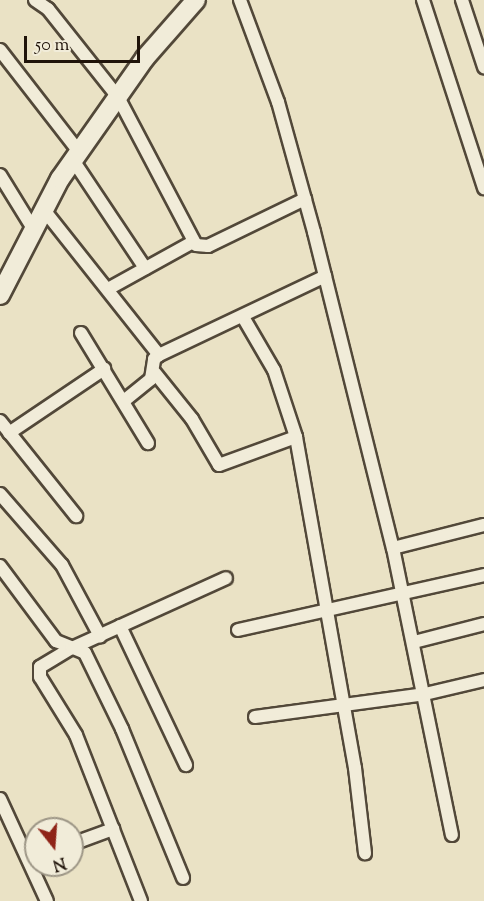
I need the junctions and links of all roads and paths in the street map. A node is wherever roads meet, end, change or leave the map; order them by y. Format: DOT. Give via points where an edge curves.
graph roads {
  1 [pos="36,0"];
  2 [pos="196,0"];
  3 [pos="240,0"];
  4 [pos="423,0"];
  5 [pos="462,0"];
  6 [pos="0,50"];
  7 [pos="484,67"];
  8 [pos="118,97"];
  9 [pos="76,156"];
  10 [pos="0,175"];
  11 [pos="484,188"];
  12 [pos="305,199"];
  13 [pos="44,210"];
  14 [pos="34,230"];
  15 [pos="194,242"];
  16 [pos="145,268"];
  17 [pos="325,276"];
  18 [pos="108,290"];
  19 [pos="0,295"];
  20 [pos="243,317"];
  21 [pos="81,333"];
  22 [pos="159,356"];
  23 [pos="104,369"];
  24 [pos="154,373"];
  25 [pos="125,400"];
  26 [pos="0,421"];
  27 [pos="9,433"];
  28 [pos="296,437"];
  29 [pos="148,443"];
  30 [pos="0,494"];
  31 [pos="75,516"];
  32 [pos="484,525"];
  33 [pos="393,548"];
  34 [pos="0,566"];
  35 [pos="484,575"];
  36 [pos="226,578"];
  37 [pos="403,594"];
  38 [pos="328,610"];
  39 [pos="484,624"];
  40 [pos="120,626"];
  41 [pos="238,630"];
  42 [pos="100,636"];
  43 [pos="414,642"];
  44 [pos="72,648"];
  45 [pos="484,680"];
  46 [pos="425,694"];
  47 [pos="343,703"];
  48 [pos="255,717"];
  49 [pos="186,765"];
  50 [pos="0,799"];
  51 [pos="113,829"];
  52 [pos="452,835"];
  53 [pos="84,840"];
  54 [pos="24,843"];
  55 [pos="365,853"];
  56 [pos="39,877"];
  57 [pos="183,878"];
  58 [pos="47,901"];
  59 [pos="141,901"];
  1 -- 8 [label="street" via="48,9"];
  2 -- 8 [label="street" via="145,58"];
  3 -- 12 [label="street" via="278,102"];
  4 -- 11 [label="street"];
  5 -- 7 [label="street"];
  6 -- 9 [label="street"];
  8 -- 9 [label="street"];
  8 -- 15 [label="street"];
  9 -- 13 [label="street"];
  9 -- 16 [label="street"];
  10 -- 14 [label="street"];
  12 -- 15 [label="street" via="208,246 200,247"];
  12 -- 17 [label="street"];
  13 -- 14 [label="street"];
  13 -- 18 [label="street"];
  14 -- 19 [label="street"];
  15 -- 16 [label="street"];
  16 -- 18 [label="street"];
  17 -- 20 [label="street"];
  17 -- 33 [label="street"];
  18 -- 22 [label="street"];
  20 -- 22 [label="street"];
  20 -- 28 [label="street" via="274,370"];
  21 -- 23 [label="street"];
  22 -- 24 [label="street" via="154,359"];
  23 -- 25 [label="street"];
  23 -- 27 [label="street"];
  24 -- 25 [label="street"];
  24 -- 28 [label="street" via="192,418 219,465"];
  25 -- 29 [label="street"];
  26 -- 27 [label="street"];
  27 -- 31 [label="street"];
  28 -- 38 [label="street"];
  30 -- 42 [label="street" via="62,565"];
  32 -- 33 [label="street"];
  33 -- 37 [label="street"];
  34 -- 44 [label="street" via="56,641"];
  35 -- 37 [label="street"];
  36 -- 40 [label="street"];
  37 -- 38 [label="street"];
  37 -- 43 [label="street"];
  38 -- 41 [label="street"];
  38 -- 47 [label="street"];
  39 -- 43 [label="street"];
  40 -- 42 [label="street"];
  40 -- 49 [label="street"];
  42 -- 44 [label="street"];
  43 -- 46 [label="street"];
  44 -- 51 [label="street" via="40,667 39,677 76,735"];
  44 -- 57 [label="street" via="85,653 123,729"];
  45 -- 46 [label="street"];
  46 -- 47 [label="street"];
  46 -- 52 [label="street"];
  47 -- 48 [label="street"];
  47 -- 55 [label="street"];
  50 -- 54 [label="street"];
  51 -- 53 [label="street"];
  51 -- 59 [label="street"];
  56 -- 58 [label="street"];
}
